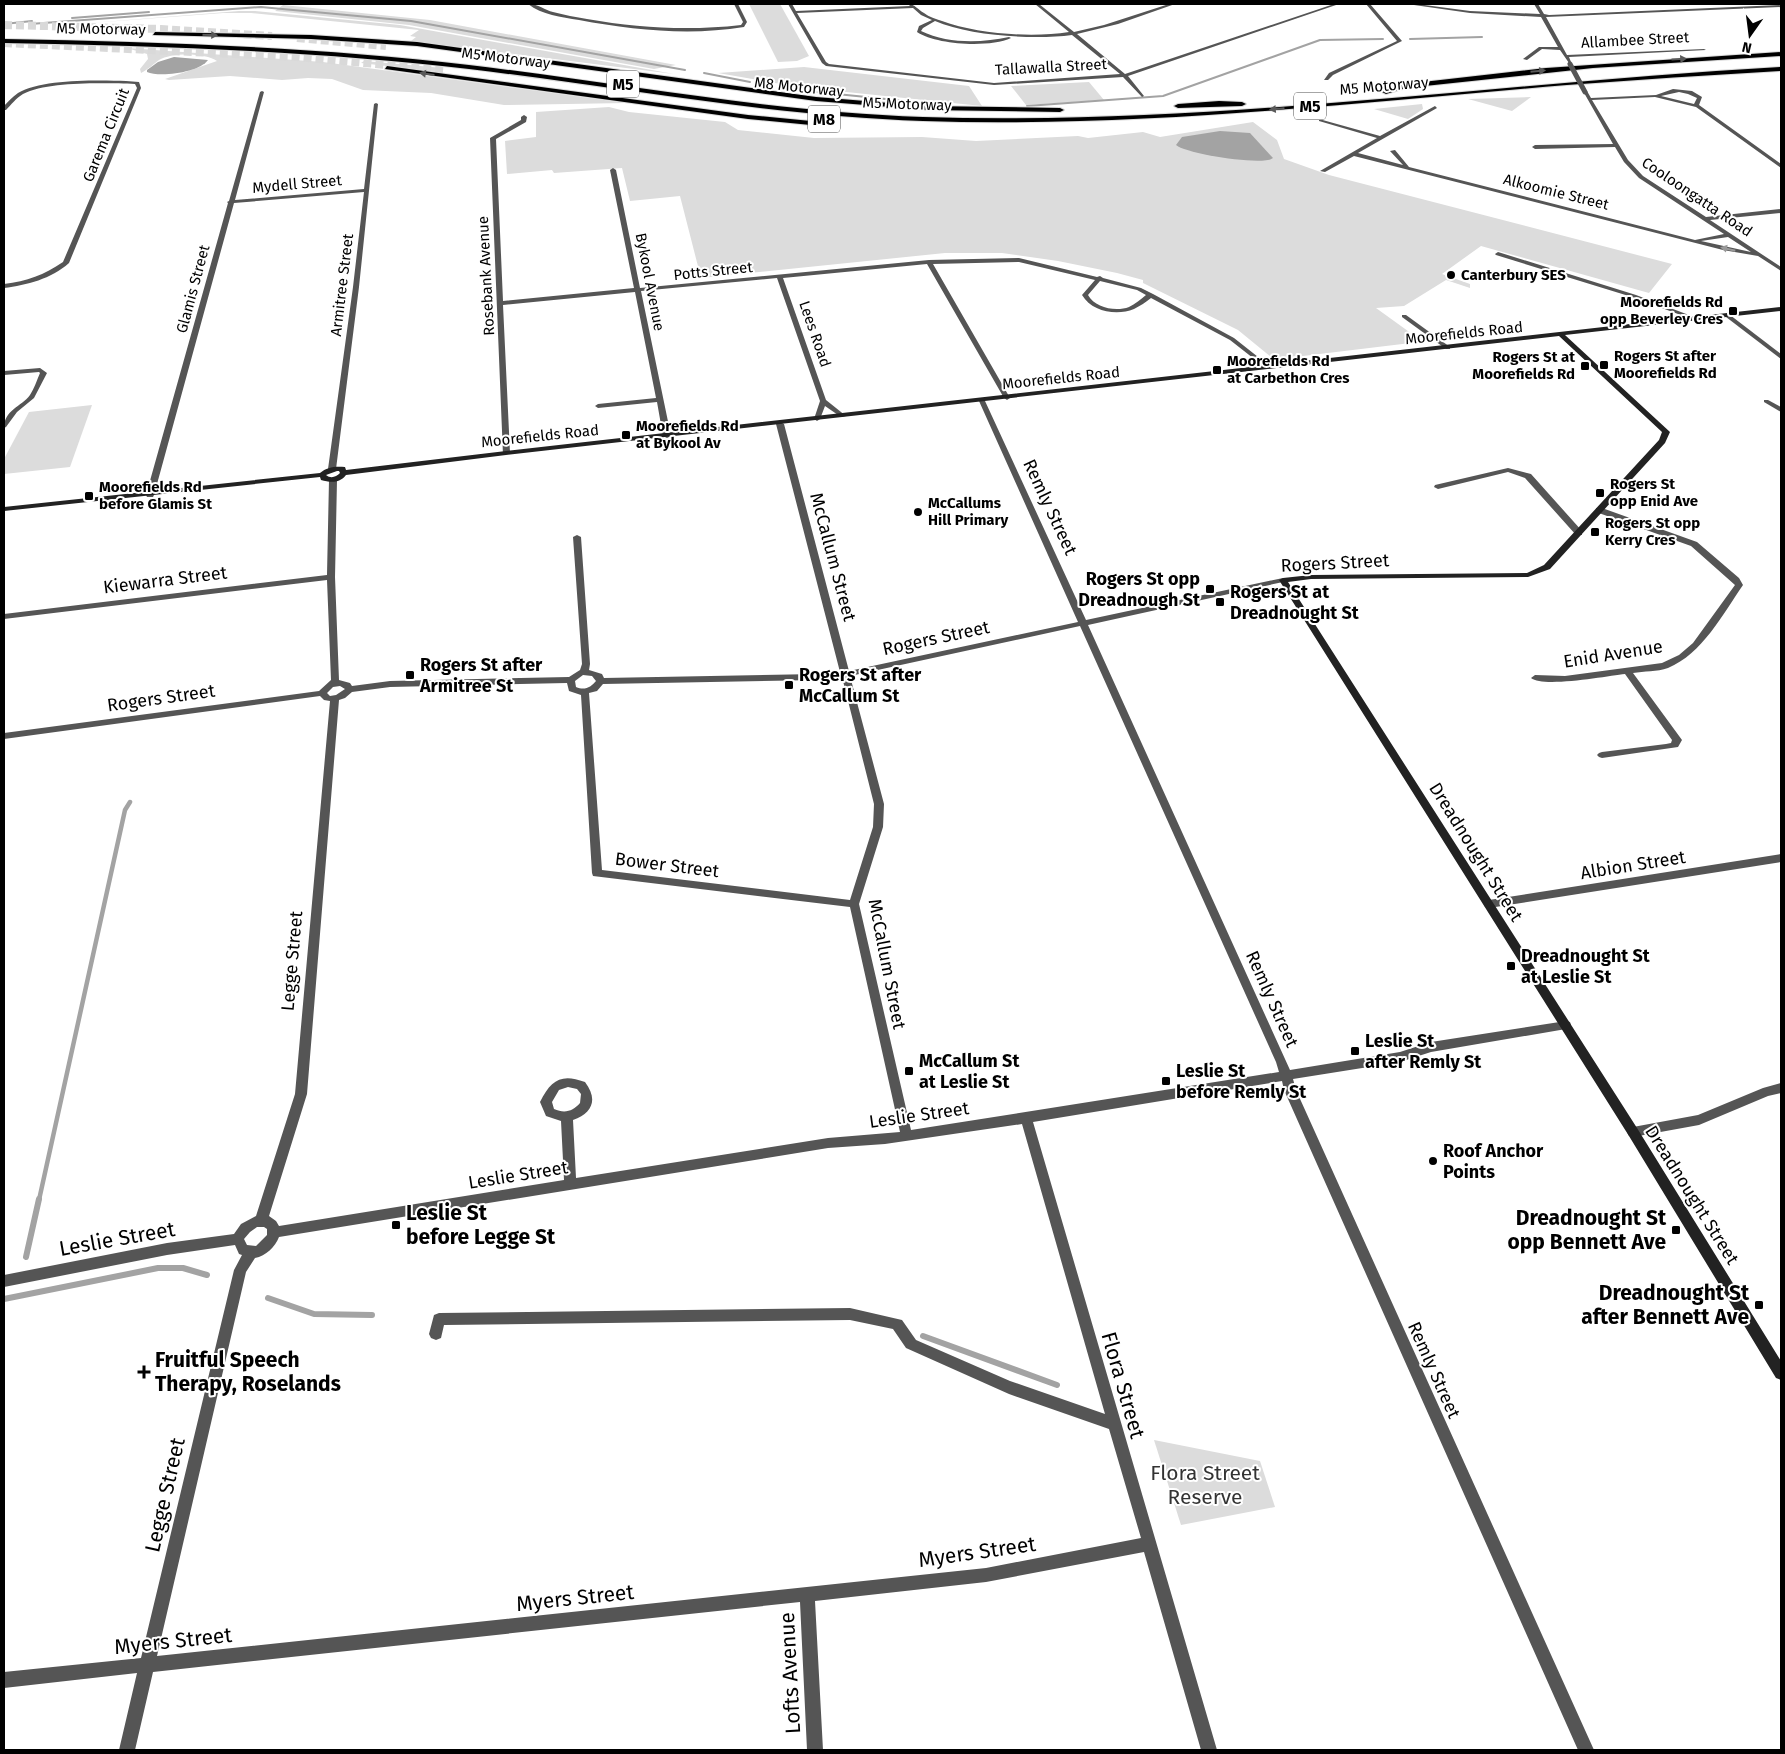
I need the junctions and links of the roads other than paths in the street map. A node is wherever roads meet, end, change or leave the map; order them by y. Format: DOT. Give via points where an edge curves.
graph roads {
  1 [pos="530,4"];
  2 [pos="736,4"];
  3 [pos="790,4"];
  4 [pos="1036,4"];
  5 [pos="1173,4"];
  6 [pos="1337,4"];
  7 [pos="1368,4"];
  8 [pos="1409,4"];
  9 [pos="1536,4"];
  10 [pos="1694,4"];
  11 [pos="912,6"];
  12 [pos="1781,6"];
  13 [pos="1704,10"];
  14 [pos="795,12"];
  15 [pos="1543,16"];
  16 [pos="935,20"];
  17 [pos="1553,33"];
  18 [pos="81,34"];
  19 [pos="148,34"];
  20 [pos="1075,34"];
  21 [pos="4,35"];
  22 [pos="1013,35"];
  23 [pos="4,42"];
  24 [pos="386,46"];
  25 [pos="1541,48"];
  26 [pos="1562,48"];
  27 [pos="1704,50"];
  28 [pos="1781,54"];
  29 [pos="1566,56"];
  30 [pos="1525,59"];
  31 [pos="361,65"];
  32 [pos="377,67"];
  33 [pos="1781,67"];
  34 [pos="444,70"];
  35 [pos="1124,75"];
  36 [pos="1772,78"];
  37 [pos="1326,79"];
  38 [pos="262,92"];
  39 [pos="1386,92"];
  40 [pos="1142,96"];
  41 [pos="1657,96"];
  42 [pos="1413,98"];
  43 [pos="1590,99"];
  44 [pos="376,104"];
  45 [pos="1243,104"];
  46 [pos="1696,105"];
  47 [pos="1160,107"];
  48 [pos="1435,107"];
  49 [pos="1131,108"];
  50 [pos="4,109"];
  51 [pos="1206,115"];
  52 [pos="524,116"];
  53 [pos="1320,120"];
  54 [pos="832,124"];
  55 [pos="1082,128"];
  56 [pos="1381,138"];
  57 [pos="1616,145"];
  58 [pos="1534,147"];
  59 [pos="1393,151"];
  60 [pos="1354,154"];
  61 [pos="1781,166"];
  62 [pos="1408,167"];
  63 [pos="613,170"];
  64 [pos="1323,171"];
  65 [pos="366,190"];
  66 [pos="230,202"];
  67 [pos="1781,211"];
  68 [pos="1703,218"];
  69 [pos="1729,235"];
  70 [pos="1697,240"];
  71 [pos="1498,254"];
  72 [pos="1760,255"];
  73 [pos="929,262"];
  74 [pos="1781,269"];
  75 [pos="780,276"];
  76 [pos="1100,278"];
  77 [pos="4,286"];
  78 [pos="637,290"];
  79 [pos="1151,295"];
  80 [pos="500,303"];
  81 [pos="1781,309"];
  82 [pos="1404,316"];
  83 [pos="1728,316"];
  84 [pos="1699,320"];
  85 [pos="1561,336"];
  86 [pos="1448,348"];
  87 [pos="1781,356"];
  88 [pos="1269,368"];
  89 [pos="4,373"];
  90 [pos="1007,398"];
  91 [pos="660,400"];
  92 [pos="824,401"];
  93 [pos="982,401"];
  94 [pos="1766,401"];
  95 [pos="598,406"];
  96 [pos="1781,410"];
  97 [pos="843,416"];
  98 [pos="817,419"];
  99 [pos="780,424"];
  100 [pos="4,426"];
  101 [pos="666,436"];
  102 [pos="506,453"];
  103 [pos="332,469"];
  104 [pos="344,473"];
  105 [pos="322,475"];
  106 [pos="333,480"];
  107 [pos="1438,487"];
  108 [pos="150,494"];
  109 [pos="4,509"];
  110 [pos="1599,510"];
  111 [pos="1579,532"];
  112 [pos="577,537"];
  113 [pos="331,577"];
  114 [pos="1283,580"];
  115 [pos="4,616"];
  116 [pos="1084,623"];
  117 [pos="1627,671"];
  118 [pos="584,672"];
  119 [pos="846,674"];
  120 [pos="1535,678"];
  121 [pos="570,680"];
  122 [pos="600,682"];
  123 [pos="333,683"];
  124 [pos="349,689"];
  125 [pos="322,692"];
  126 [pos="585,692"];
  127 [pos="335,699"];
  128 [pos="4,736"];
  129 [pos="1602,756"];
  130 [pos="1781,858"];
  131 [pos="854,904"];
  132 [pos="1489,904"];
  133 [pos="1566,1025"];
  134 [pos="1286,1076"];
  135 [pos="1781,1088"];
  136 [pos="567,1117"];
  137 [pos="1026,1118"];
  138 [pos="1633,1132"];
  139 [pos="907,1136"];
  140 [pos="570,1184"];
  141 [pos="261,1221"];
  142 [pos="275,1232"];
  143 [pos="238,1239"];
  144 [pos="252,1253"];
  145 [pos="4,1281"];
  146 [pos="436,1334"];
  147 [pos="1781,1372"];
  148 [pos="1114,1424"];
  149 [pos="1149,1544"];
  150 [pos="807,1594"];
  151 [pos="147,1665"];
  152 [pos="4,1680"];
  153 [pos="127,1750"];
  154 [pos="815,1750"];
  155 [pos="1209,1750"];
  156 [pos="1586,1750"];
  1 -- 2 [label="street" via="553,14 672,32 742,26 745,22"];
  3 -- 14 [label="street, Tallawalla Street"];
  4 -- 20 [label="street"];
  5 -- 20 [label="street"];
  6 -- 35 [label="street, Tallawalla Street"];
  7 -- 37 [label="street" via="1400,41"];
  8 -- 15 [label="street" via="1470,12"];
  9 -- 15 [label="street, Cooloongatta Road"];
  10 -- 13 [label="street"];
  11 -- 14 [label="street"];
  11 -- 16 [label="street"];
  12 -- 13 [label="street"];
  13 -- 15 [label="street"];
  14 -- 35 [label="street, Tallawalla Street" via="824,63 834,66 994,84"];
  15 -- 17 [label="street, Cooloongatta Road"];
  16 -- 22 [label="street"];
  16 -- 22 [label="street" via="920,26 919,32 935,38 977,42"];
  17 -- 25 [label="street"];
  17 -- 26 [label="street, Cooloongatta Road"];
  18 -- 21 [label="highway"];
  19 -- 49 [label="highway, one-way" via="311,37 417,44 770,94 882,105 1023,110"];
  20 -- 22 [label="street"];
  20 -- 35 [label="street"];
  21 -- 45 [label="highway, M5 Motorway / M5" via="352,52 514,68 737,100 884,113 1082,116"];
  23 -- 31 [label="highway" via="200,50"];
  23 -- 51 [label="highway, M5 Motorway / M5" via="169,45 355,56 508,72 752,106 876,117 1024,121"];
  24 -- 45 [label="highway, M8 Motorway / M8" via="774,99 885,109 1051,114"];
  25 -- 26 [label="street"];
  25 -- 30 [label="street"];
  26 -- 29 [label="street, Cooloongatta Road"];
  27 -- 29 [label="street, Allambee Street"];
  39 -- 28 [label="highway, one-way" via="1405,86 1536,71"];
  29 -- 43 [label="street, Cooloongatta Road, bridge"];
  54 -- 32 [label="highway, one-way" via="748,117"];
  33 -- 39 [label="highway, M5 Motorway / M5" via="1618,72"];
  33 -- 42 [label="highway, M5 Motorway / M5" via="1596,80"];
  34 -- 51 [label="highway, M8 Motorway / M8" via="725,109 869,122 1045,126"];
  35 -- 40 [label="street"];
  36 -- 42 [label="highway"];
  38 -- 66 [label="street, Glamis Street"];
  39 -- 45 [label="highway, M5 Motorway / M5"];
  41 -- 43 [label="street"];
  41 -- 46 [label="street"];
  41 -- 46 [label="street" via="1669,91 1688,92 1700,98"];
  42 -- 51 [label="highway, M5 Motorway / M5, one-way"];
  43 -- 57 [label="street, Cooloongatta Road"];
  44 -- 65 [label="street, Armitree Street"];
  45 -- 47 [label="highway"];
  46 -- 61 [label="street"];
  48 -- 56 [label="street"];
  50 -- 77 [label="street, Garema Circuit" via="20,94 40,88 120,82 136,84 139,88 66,263 47,277 26,284"];
  51 -- 55 [label="highway" via="1185,120"];
  52 -- 80 [label="street, Rosebank Avenue" via="524,121 493,138"];
  53 -- 56 [label="street"];
  56 -- 60 [label="street"];
  57 -- 58 [label="street"];
  57 -- 68 [label="street, Cooloongatta Road" via="1641,177"];
  59 -- 62 [label="street"];
  60 -- 62 [label="street, Alkoomie Street"];
  60 -- 64 [label="street"];
  62 -- 70 [label="street, Alkoomie Street"];
  63 -- 78 [label="street, Bykool Avenue"];
  65 -- 66 [label="street, Mydell Street"];
  65 -- 103 [label="street, Armitree Street"];
  66 -- 108 [label="street, Glamis Street"];
  67 -- 68 [label="street"];
  68 -- 69 [label="street, Cooloongatta Road"];
  69 -- 70 [label="street, Alkoomie Street"];
  69 -- 72 [label="street, Cooloongatta Road"];
  72 -- 70 [label="street, Alkoomie Street, one-way" via="1728,250"];
  71 -- 84 [label="street" via="1634,296"];
  72 -- 74 [label="street, Cooloongatta Road"];
  73 -- 75 [label="street, Potts Street"];
  73 -- 76 [label="street, Potts Street" via="1019,260"];
  73 -- 90 [label="street"];
  75 -- 78 [label="street, Potts Street"];
  75 -- 92 [label="street, Lees Road"];
  76 -- 79 [label="street, Potts Street"];
  76 -- 79 [label="street" via="1085,294 1088,301 1096,306 1128,308"];
  78 -- 80 [label="street, Potts Street"];
  78 -- 91 [label="street, Bykool Avenue"];
  79 -- 88 [label="street, Potts Street" via="1232,339"];
  80 -- 102 [label="street, Rosebank Avenue"];
  81 -- 83 [label="main road, Moorefields Road"];
  82 -- 86 [label="street"];
  83 -- 84 [label="main road, Moorefields Road"];
  83 -- 87 [label="street"];
  84 -- 85 [label="main road, Moorefields Road"];
  85 -- 86 [label="main road, Moorefields Road"];
  85 -- 110 [label="main road, Rogers Street" via="1666,432 1662,441"];
  86 -- 88 [label="main road, Moorefields Road"];
  88 -- 90 [label="main road, Moorefields Road"];
  89 -- 100 [label="street" via="40,370 44,373 32,397 14,411"];
  90 -- 93 [label="main road, Moorefields Road"];
  91 -- 95 [label="street"];
  91 -- 101 [label="street, Bykool Avenue"];
  92 -- 97 [label="street"];
  92 -- 98 [label="street"];
  93 -- 97 [label="main road, Moorefields Road"];
  93 -- 116 [label="street, Remly Street"];
  94 -- 96 [label="street"];
  97 -- 98 [label="main road, Moorefields Road"];
  98 -- 99 [label="main road, Moorefields Road"];
  99 -- 101 [label="main road, Moorefields Road"];
  99 -- 119 [label="street, McCallum Street"];
  101 -- 102 [label="main road, Moorefields Road"];
  102 -- 104 [label="main road, Moorefields Road"];
  103 -- 104 [label="main road"];
  103 -- 105 [label="main road"];
  104 -- 106 [label="main road"];
  105 -- 106 [label="main road" via="326,480"];
  105 -- 108 [label="main road"];
  106 -- 113 [label="street"];
  107 -- 111 [label="street" via="1508,470 1528,476"];
  108 -- 109 [label="main road"];
  110 -- 111 [label="main road, Rogers Street"];
  110 -- 117 [label="street, Enid Avenue" via="1694,544 1739,585 1696,645 1682,656 1664,666"];
  111 -- 114 [label="main road, Rogers Street" via="1547,568 1528,575"];
  112 -- 118 [label="street"];
  113 -- 115 [label="street, Kiewarra Street"];
  113 -- 123 [label="street" via="335,633"];
  114 -- 116 [label="street, Rogers Street"];
  114 -- 132 [label="main road, Dreadnought Street"];
  116 -- 119 [label="street, Rogers Street"];
  116 -- 134 [label="street, Remly Street"];
  117 -- 120 [label="street, Enid Avenue" via="1565,679"];
  117 -- 129 [label="street" via="1677,740 1675,745 1666,747"];
  118 -- 121 [label="street"];
  118 -- 122 [label="street" via="596,674"];
  119 -- 122 [label="street, Rogers Street"];
  119 -- 131 [label="street, McCallum Street" via="880,810 878,827"];
  121 -- 124 [label="street" via="390,684"];
  121 -- 126 [label="street" via="572,689"];
  122 -- 126 [label="street"];
  123 -- 124 [label="street" via="345,683"];
  123 -- 125 [label="street"];
  124 -- 127 [label="street"];
  125 -- 127 [label="street" via="327,698"];
  125 -- 128 [label="street, Rogers Street"];
  126 -- 131 [label="street, Bower Street" via="597,873"];
  127 -- 141 [label="street, Legge Street" via="301,1094"];
  130 -- 132 [label="street, Albion Street"];
  131 -- 139 [label="street, McCallum Street"];
  132 -- 133 [label="main road, Dreadnought Street"];
  133 -- 134 [label="street, Leslie Street" via="1431,1047 1400,1057"];
  133 -- 138 [label="main road, Dreadnought Street"];
  134 -- 137 [label="street, Leslie Street"];
  134 -- 156 [label="street, Remly Street"];
  135 -- 138 [label="street" via="1699,1120"];
  136 -- 140 [label="street"];
  137 -- 139 [label="street, Leslie Street"];
  137 -- 148 [label="street, Flora Street"];
  138 -- 147 [label="main road, Dreadnought Street"];
  139 -- 140 [label="street, Leslie Street" via="828,1143"];
  140 -- 142 [label="street, Leslie Street"];
  141 -- 142 [label="street" via="271,1224"];
  141 -- 143 [label="street" via="249,1225"];
  142 -- 144 [label="street" via="267,1246"];
  143 -- 144 [label="street" via="243,1250"];
  143 -- 145 [label="street, Leslie Street" via="167,1249"];
  144 -- 151 [label="street, Legge Street" via="240,1270"];
  146 -- 148 [label="street" via="439,1319 850,1314 898,1324 910,1344 1009,1387"];
  148 -- 149 [label="street, Flora Street"];
  149 -- 150 [label="street, Myers Street" via="986,1576"];
  149 -- 155 [label="street, Flora Street"];
  150 -- 151 [label="street, Myers Street"];
  150 -- 154 [label="street, Lofts Avenue"];
  151 -- 152 [label="street, Myers Street"];
  151 -- 153 [label="street, Legge Street"];
}
